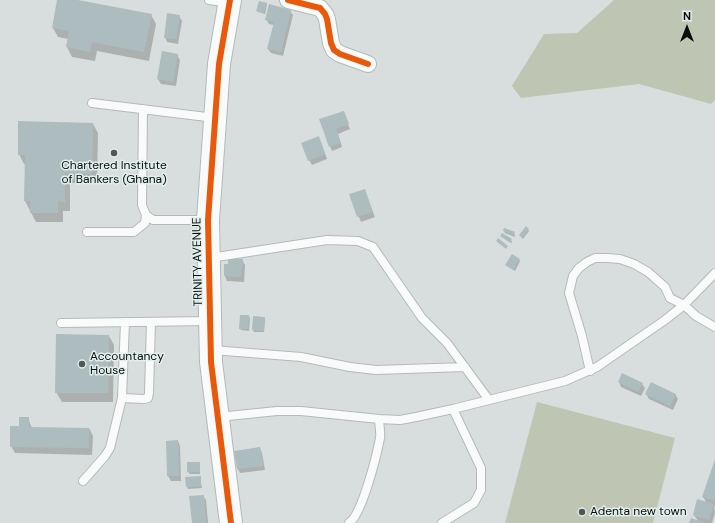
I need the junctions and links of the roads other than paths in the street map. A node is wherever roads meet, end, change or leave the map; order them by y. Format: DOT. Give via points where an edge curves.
graph roads {
  1 [pos="288,0"];
  2 [pos="223,1"];
  3 [pos="368,64"];
  4 [pos="92,103"];
  5 [pos="143,109"];
  6 [pos="216,118"];
  7 [pos="146,215"];
  8 [pos="208,220"];
  9 [pos="87,232"];
  10 [pos="209,258"];
  11 [pos="715,273"];
  12 [pos="684,305"];
  13 [pos="210,321"];
  14 [pos="125,322"];
  15 [pos="151,322"];
  16 [pos="61,323"];
  17 [pos="715,327"];
  18 [pos="211,350"];
  19 [pos="465,367"];
  20 [pos="590,371"];
  21 [pos="122,398"];
  22 [pos="489,400"];
  23 [pos="453,409"];
  24 [pos="218,417"];
  25 [pos="379,419"];
  26 [pos="83,481"];
  27 [pos="231,523"];
  28 [pos="349,523"];
  29 [pos="442,523"];
  1 -- 3 [label="street" via="320,8 327,19 334,50"];
  2 -- 6 [label="street, TRINITY AVENUE"];
  4 -- 5 [label="lane"];
  5 -- 6 [label="lane"];
  5 -- 7 [label="lane" via="142,205"];
  6 -- 8 [label="street, TRINITY AVENUE"];
  7 -- 8 [label="lane" via="153,220"];
  7 -- 9 [label="lane" via="145,223 134,232"];
  8 -- 10 [label="street, TRINITY AVENUE"];
  10 -- 13 [label="street, TRINITY AVENUE"];
  10 -- 19 [label="lane" via="327,240 358,241 373,247 422,318 447,342"];
  11 -- 12 [label="lane"];
  12 -- 17 [label="lane" via="696,316"];
  12 -- 20 [label="lane"];
  12 -- 20 [label="lane" via="670,298 664,287 648,272 634,264 607,258 595,258 587,262 573,276 569,293"];
  13 -- 15 [label="lane"];
  13 -- 18 [label="street, TRINITY AVENUE"];
  14 -- 15 [label="lane"];
  14 -- 16 [label="lane"];
  14 -- 21 [label="lane"];
  15 -- 21 [label="lane" via="148,398"];
  18 -- 19 [label="lane" via="301,357 376,370"];
  18 -- 24 [label="street, TRINITY AVENUE"];
  19 -- 22 [label="lane"];
  20 -- 22 [label="lane" via="565,381"];
  21 -- 26 [label="lane" via="108,452"];
  22 -- 23 [label="lane"];
  23 -- 25 [label="lane" via="400,420"];
  23 -- 29 [label="lane" via="481,468 481,490 474,503"];
  24 -- 25 [label="lane" via="302,411"];
  24 -- 27 [label="street, TRINITY AVENUE"];
  25 -- 28 [label="lane" via="380,437 370,479 358,513"];
}
